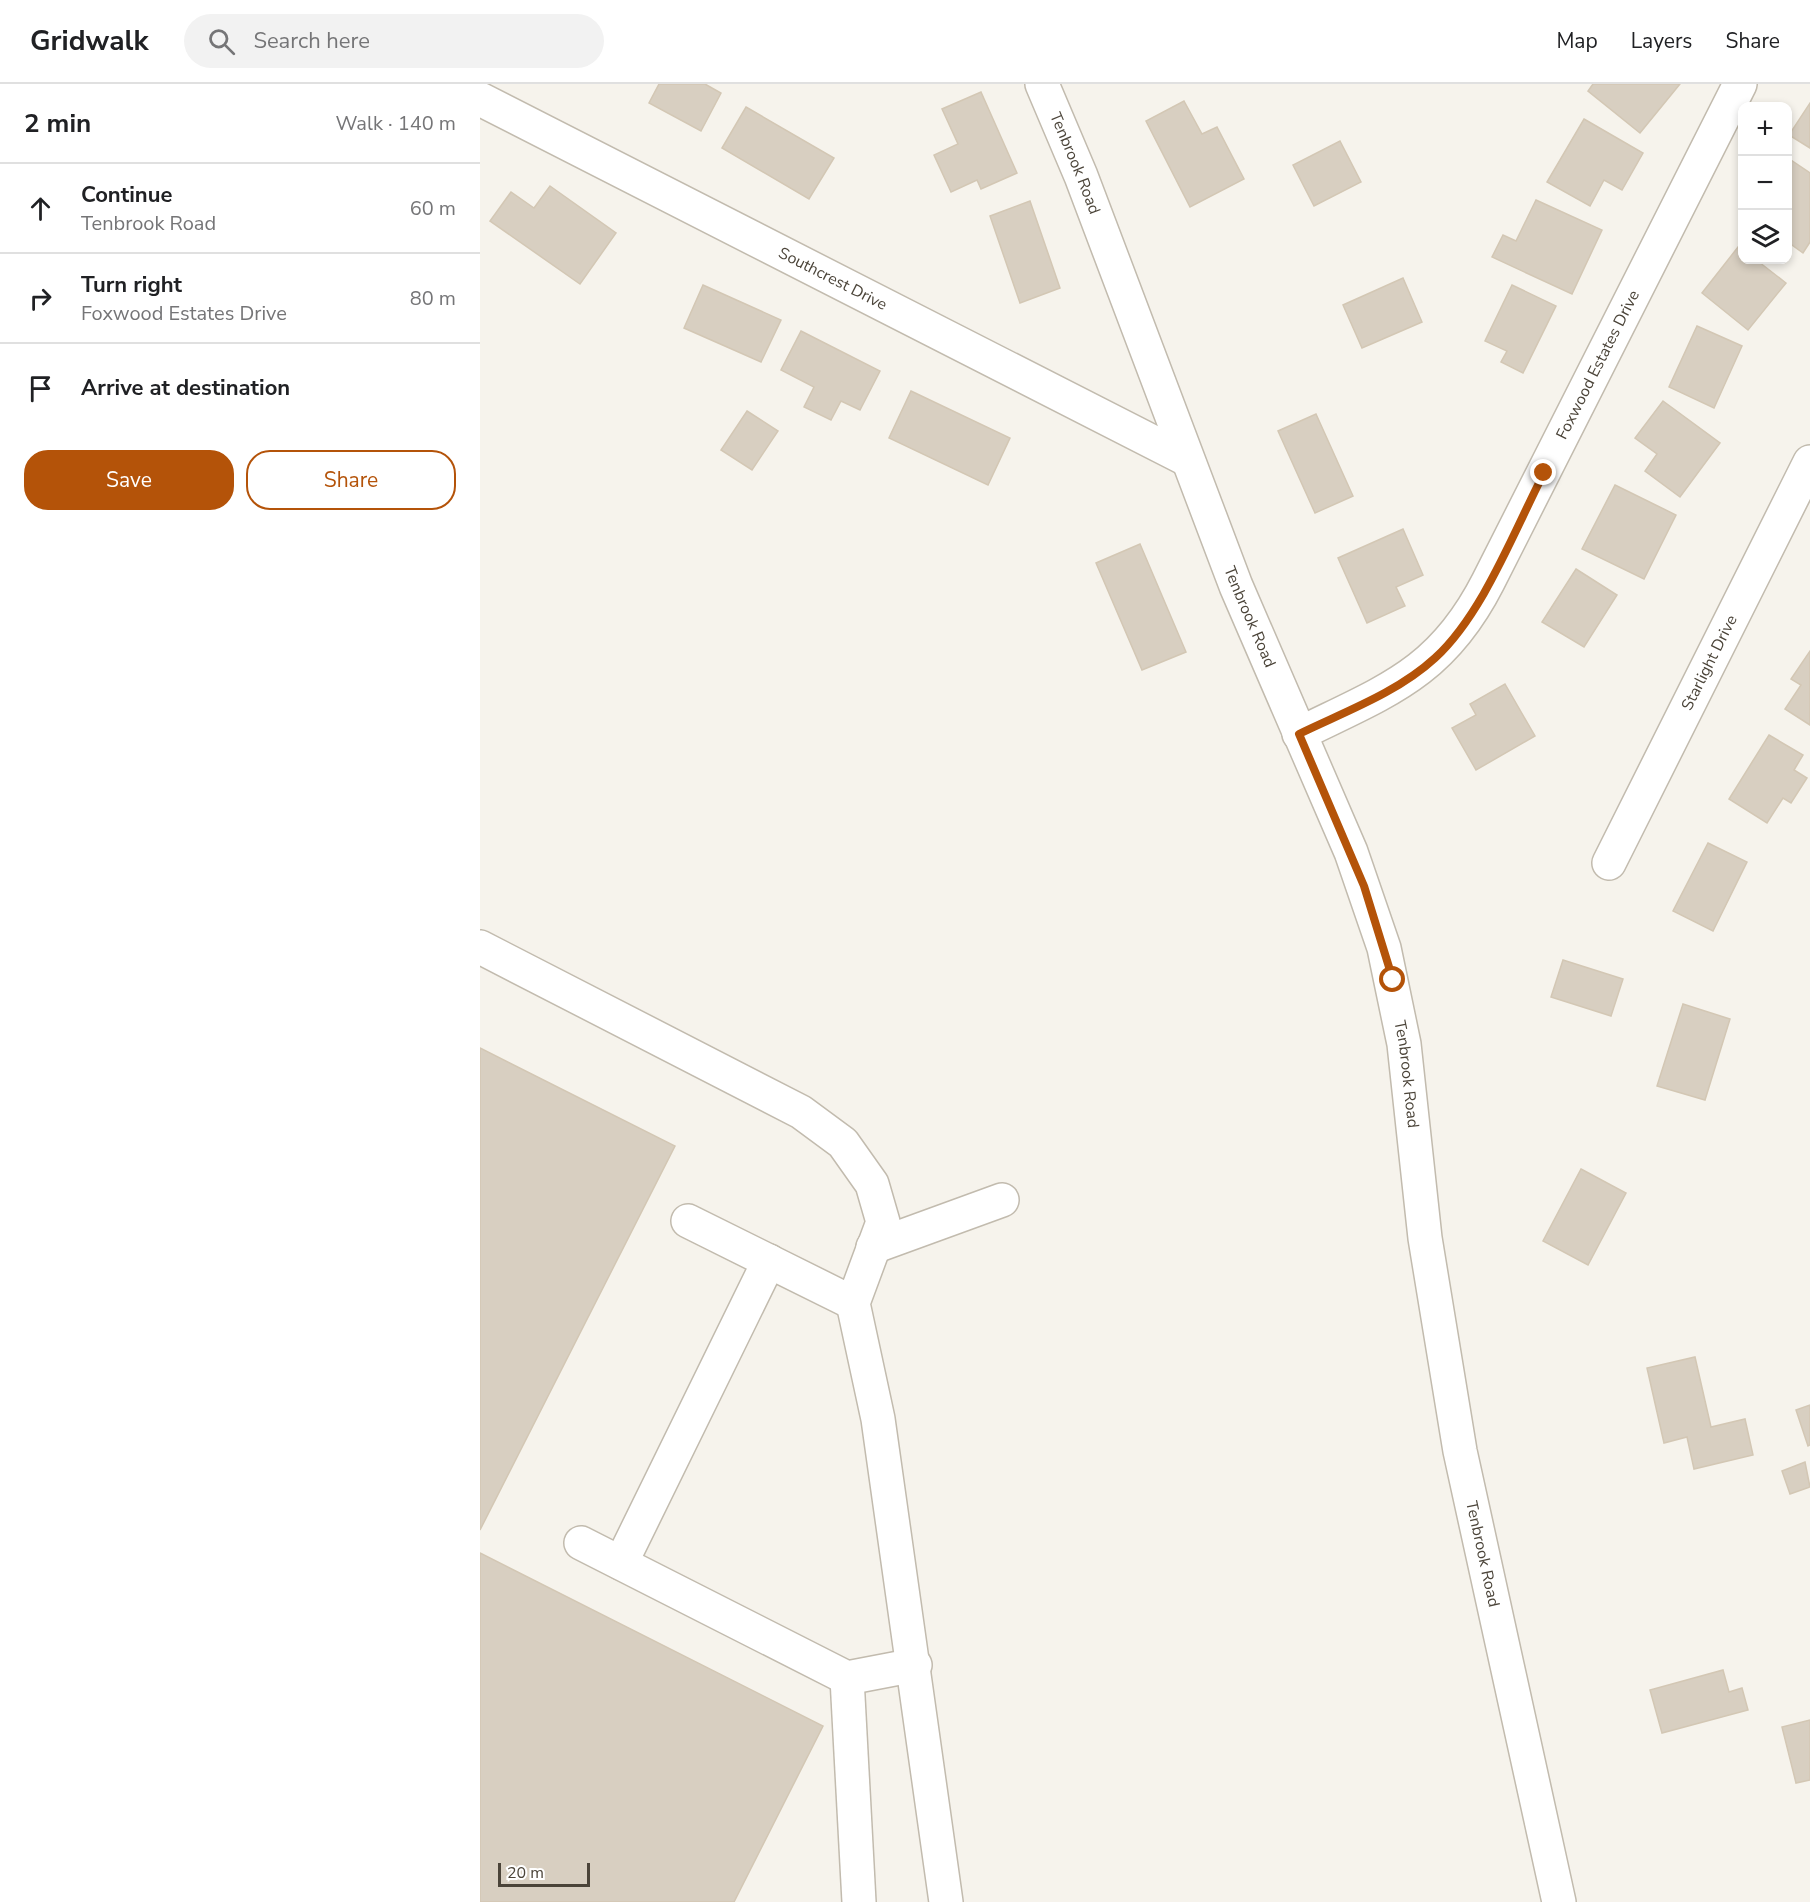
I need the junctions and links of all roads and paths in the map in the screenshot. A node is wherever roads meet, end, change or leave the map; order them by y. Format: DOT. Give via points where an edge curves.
graph roads {
  1 [pos="1042,84"];
  2 [pos="1740,84"];
  3 [pos="480,99"];
  4 [pos="1186,459"];
  5 [pos="1810,462"];
  6 [pos="1299,734"];
  7 [pos="1609,863"];
  8 [pos="480,947"];
  9 [pos="1002,1200"];
  10 [pos="688,1221"];
  11 [pos="873,1247"];
  12 [pos="769,1261"];
  13 [pos="853,1303"];
  14 [pos="581,1543"];
  15 [pos="621,1563"];
  16 [pos="915,1665"];
  17 [pos="847,1678"];
  18 [pos="860,1902"];
  19 [pos="946,1902"];
  20 [pos="1559,1902"];
  1 -- 4 [label="street, Tenbrook Road" via="1094,208"];
  2 -- 6 [label="street, Foxwood Estates Drive" via="1462,628 1435,658 1405,681"];
  3 -- 4 [label="street, Southcrest Drive"];
  4 -- 6 [label="street, Tenbrook Road"];
  5 -- 7 [label="street, Starlight Drive"];
  6 -- 20 [label="street, Tenbrook Road" via="1364,886 1393,980 1444,1367"];
  8 -- 11 [label="street" via="801,1112 843,1143 872,1184 883,1222"];
  9 -- 11 [label="street"];
  10 -- 12 [label="street"];
  11 -- 13 [label="street"];
  12 -- 13 [label="street"];
  12 -- 15 [label="street"];
  13 -- 16 [label="street" via="878,1419"];
  14 -- 15 [label="street"];
  15 -- 17 [label="street"];
  16 -- 17 [label="street"];
  16 -- 19 [label="street"];
  17 -- 18 [label="street"];
}
